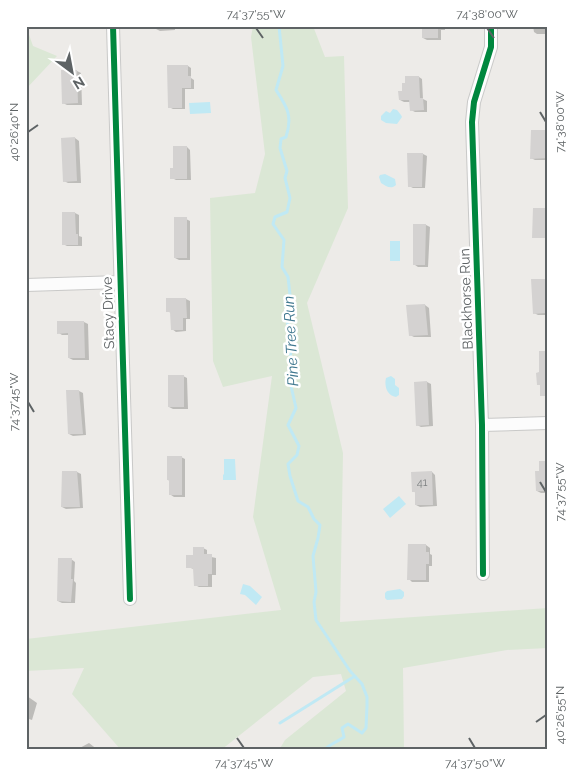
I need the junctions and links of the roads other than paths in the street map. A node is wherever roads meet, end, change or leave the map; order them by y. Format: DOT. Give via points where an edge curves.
graph roads {
  1 [pos="113,26"];
  2 [pos="491,26"];
  3 [pos="120,282"];
  4 [pos="26,285"];
  5 [pos="548,423"];
  6 [pos="482,425"];
  7 [pos="483,574"];
  8 [pos="130,599"];
  1 -- 3 [label="street, Stacy Drive"];
  2 -- 6 [label="street, Blackhorse Run" via="491,47 474,102 472,122"];
  3 -- 4 [label="street"];
  3 -- 8 [label="street, Stacy Drive"];
  5 -- 6 [label="street"];
  6 -- 7 [label="street, Blackhorse Run"];
}
